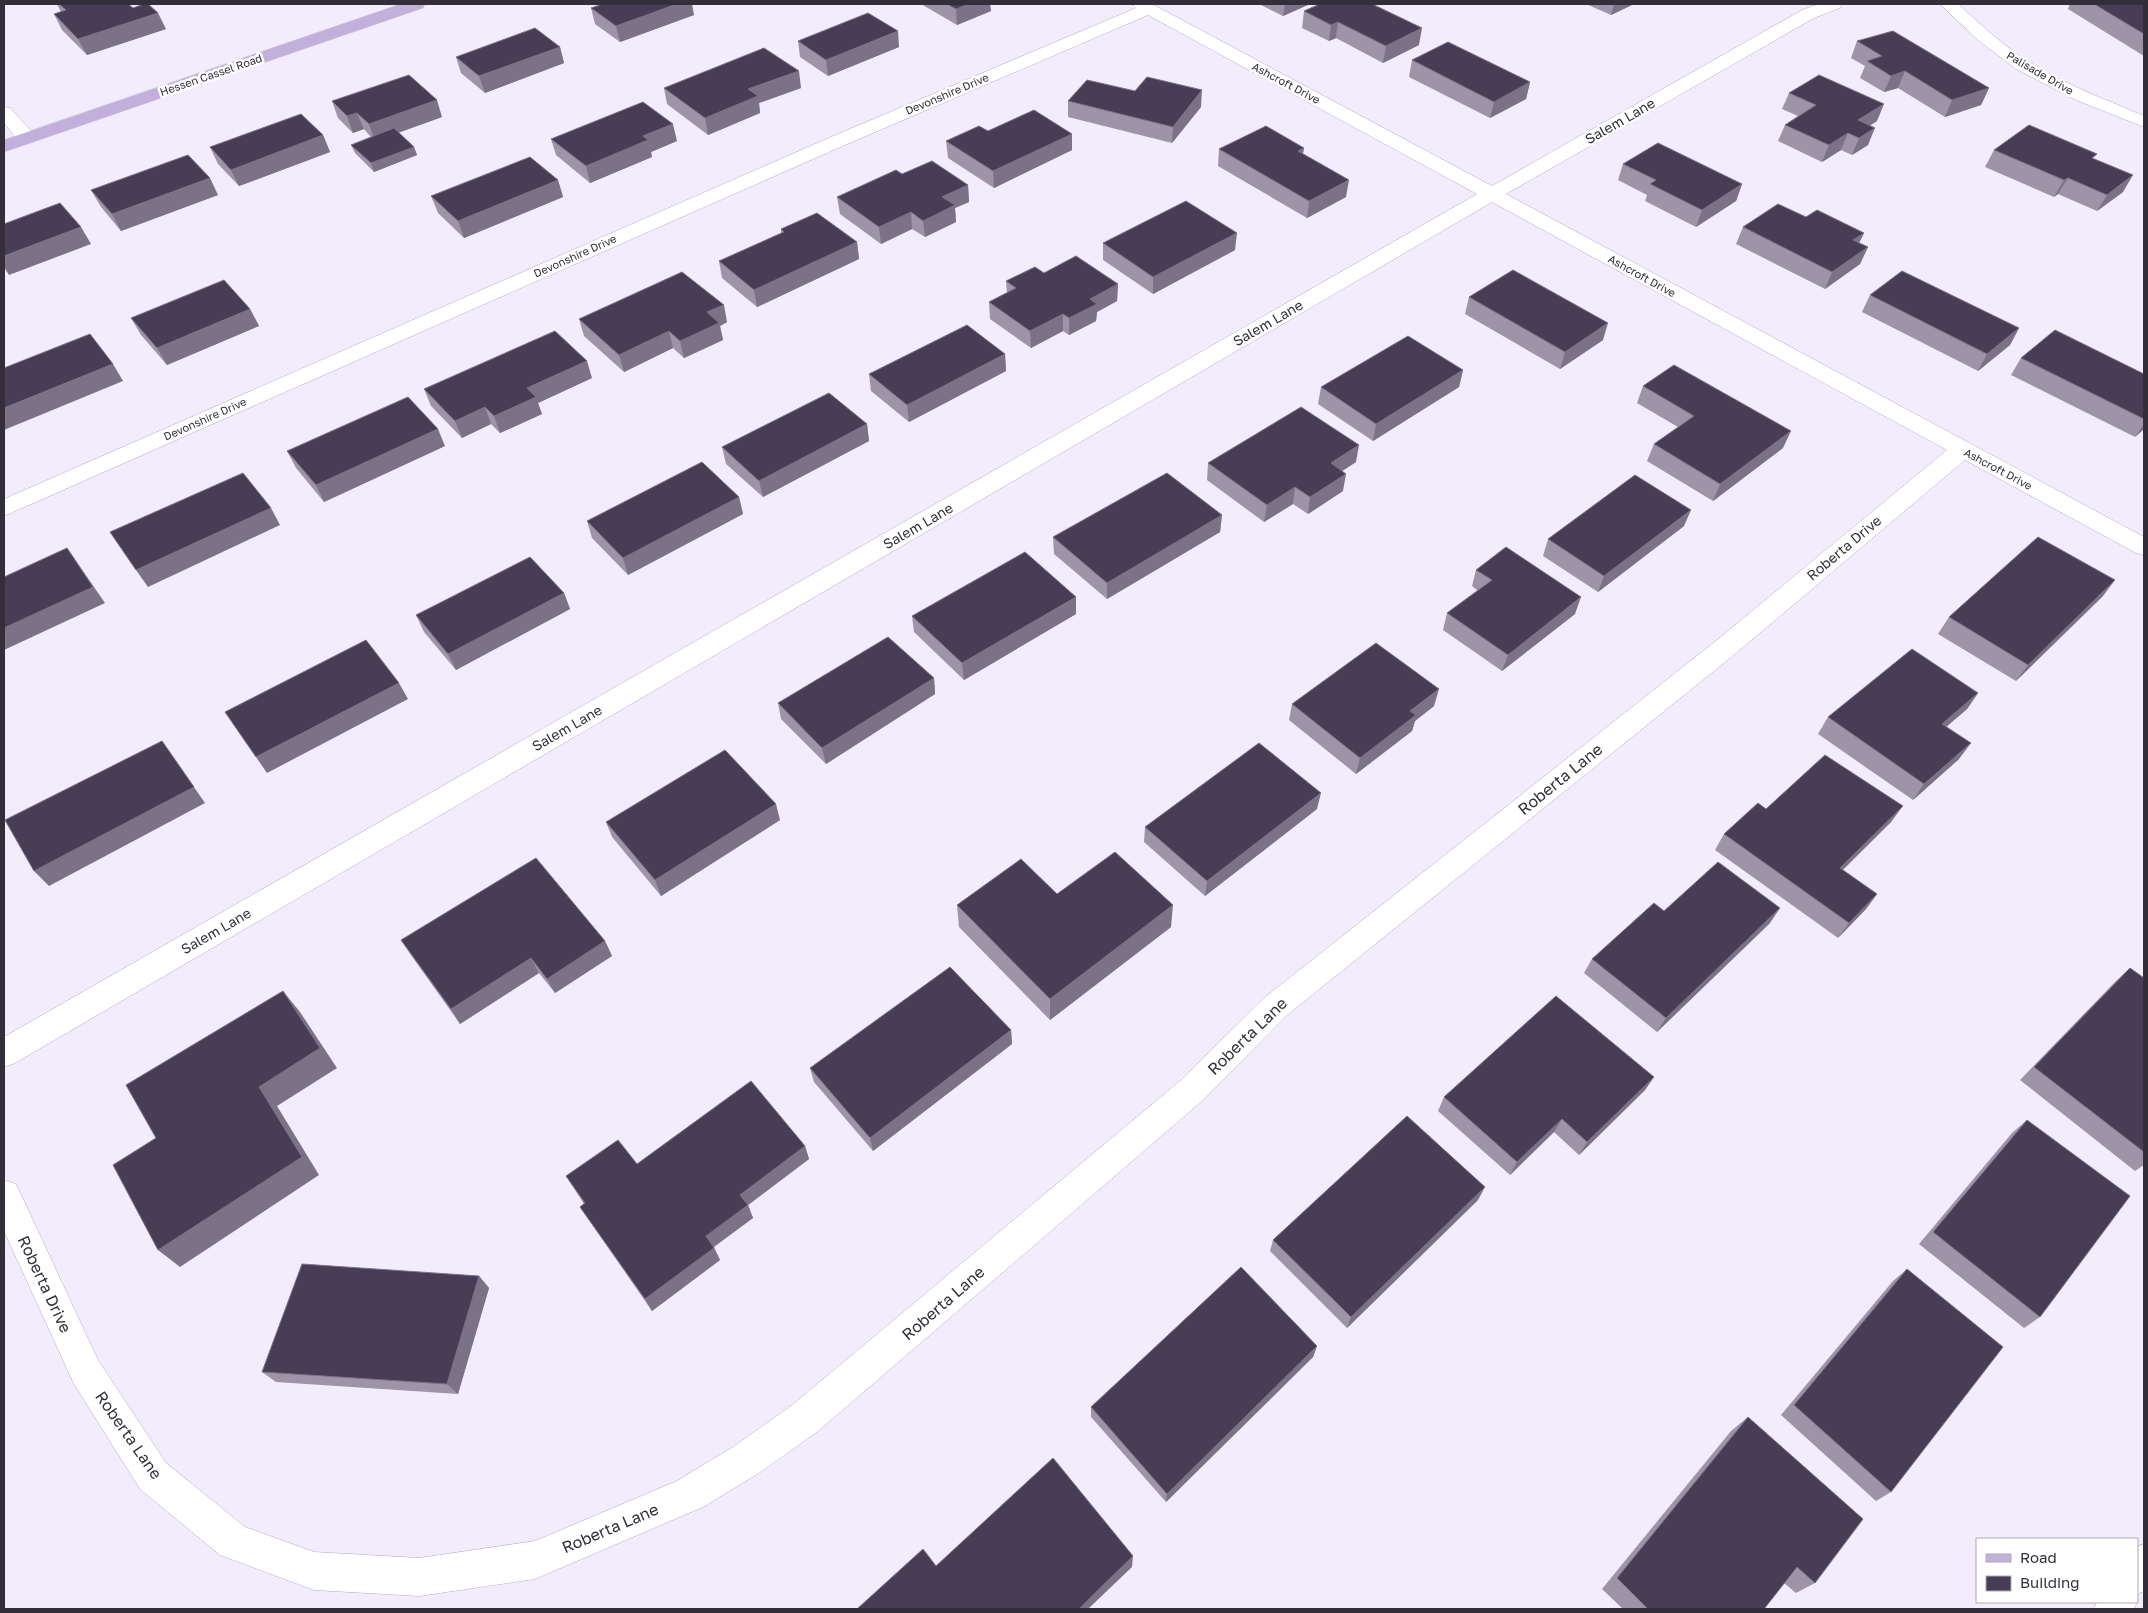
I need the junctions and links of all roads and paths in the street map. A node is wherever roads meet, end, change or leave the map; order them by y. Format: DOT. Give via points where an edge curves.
graph roads {
  1 [pos="417,4"];
  2 [pos="1834,4"];
  3 [pos="1948,4"];
  4 [pos="1145,6"];
  5 [pos="4,112"];
  6 [pos="2144,122"];
  7 [pos="27,138"];
  8 [pos="4,146"];
  9 [pos="1492,194"];
  10 [pos="1962,450"];
  11 [pos="4,508"];
  12 [pos="2144,548"];
  13 [pos="1726,646"];
  14 [pos="4,1053"];
  15 [pos="4,1195"];
  16 [pos="86,1372"];
  1 -- 7 [label="main road, Hessen Cassel Road"];
  2 -- 9 [label="street, Salem Lane" via="1808,14"];
  3 -- 6 [label="street, Palisade Drive" via="2023,65 2082,96"];
  4 -- 9 [label="street, Ashcroft Drive"];
  4 -- 11 [label="street, Devonshire Drive"];
  5 -- 7 [label="street"];
  7 -- 8 [label="main road, Hessen Cassel Road"];
  9 -- 10 [label="street, Ashcroft Drive"];
  9 -- 14 [label="street, Salem Lane"];
  10 -- 12 [label="street, Ashcroft Drive"];
  10 -- 13 [label="street, Roberta Drive"];
  13 -- 16 [label="street, Roberta Lane" via="1275,1007 1191,1091 818,1407 746,1460 690,1494 535,1560 419,1577 314,1571 233,1542 153,1476"];
  15 -- 16 [label="street, Roberta Drive"];
}
